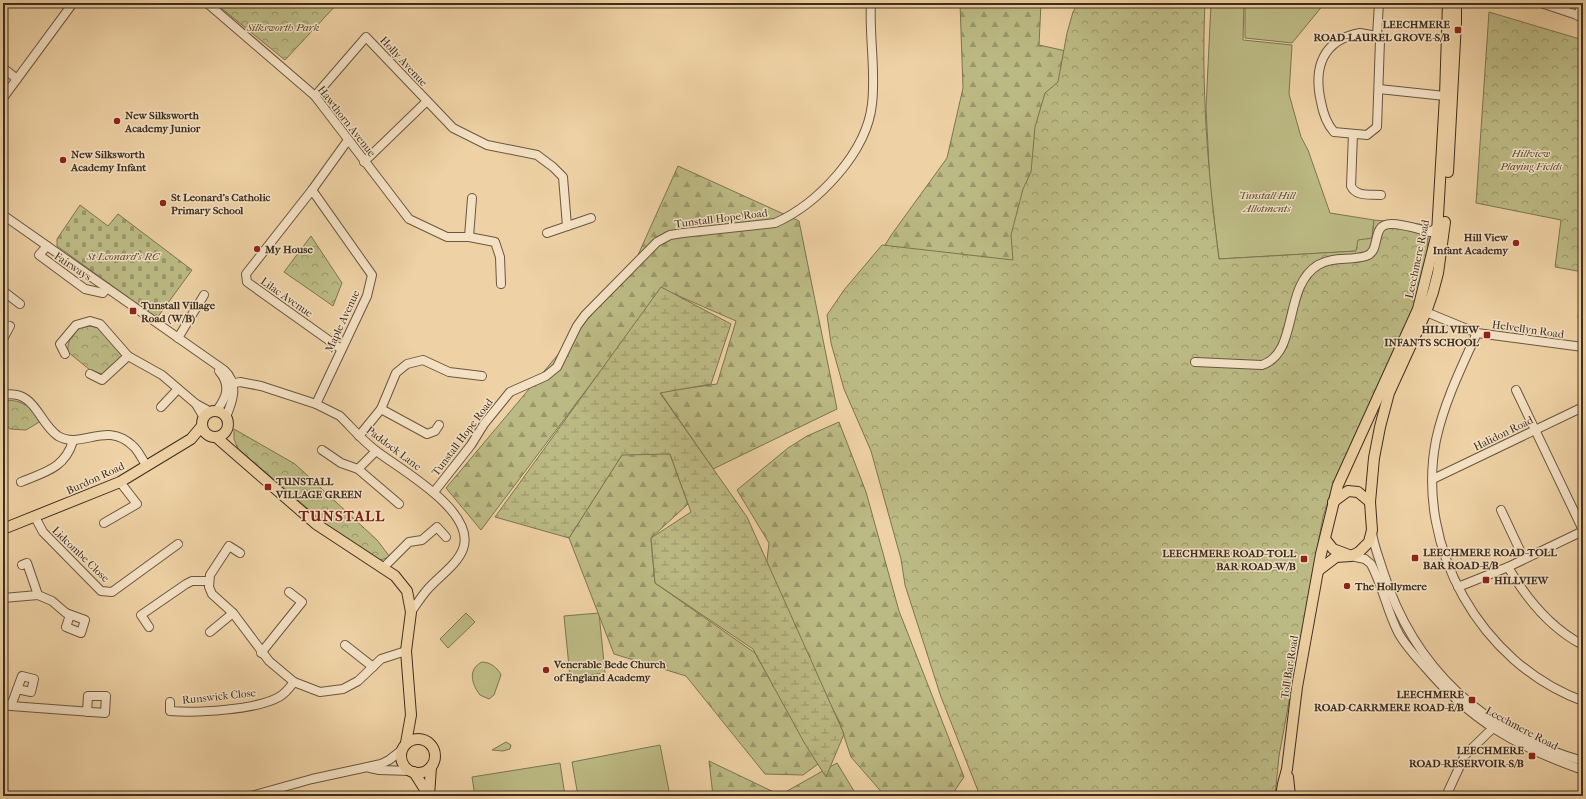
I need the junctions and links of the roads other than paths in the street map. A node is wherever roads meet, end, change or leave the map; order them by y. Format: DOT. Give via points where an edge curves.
graph roads {
  1 [pos="73,3"];
  2 [pos="207,3"];
  3 [pos="871,3"];
  4 [pos="1379,3"];
  5 [pos="1448,3"];
  6 [pos="1456,3"];
  7 [pos="1542,3"];
  8 [pos="1582,3"];
  9 [pos="1581,17"];
  10 [pos="1377,36"];
  11 [pos="3,68"];
  12 [pos="17,79"];
  13 [pos="1379,89"];
  14 [pos="315,96"];
  15 [pos="1449,96"];
  16 [pos="3,98"];
  17 [pos="427,102"];
  18 [pos="1353,134"];
  19 [pos="348,140"];
  20 [pos="364,162"];
  21 [pos="312,190"];
  22 [pos="1381,195"];
  23 [pos="472,198"];
  24 [pos="3,215"];
  25 [pos="591,218"];
  26 [pos="567,226"];
  27 [pos="1438,227"];
  28 [pos="547,233"];
  29 [pos="469,237"];
  30 [pos="47,246"];
  31 [pos="501,284"];
  32 [pos="107,288"];
  33 [pos="3,291"];
  34 [pos="204,295"];
  35 [pos="20,304"];
  36 [pos="1422,310"];
  37 [pos="10,326"];
  38 [pos="1477,333"];
  39 [pos="178,338"];
  40 [pos="3,339"];
  41 [pos="1583,347"];
  42 [pos="341,350"];
  43 [pos="65,354"];
  44 [pos="128,356"];
  45 [pos="1194,362"];
  46 [pos="90,374"];
  47 [pos="482,376"];
  48 [pos="230,384"];
  49 [pos="178,389"];
  50 [pos="1516,390"];
  51 [pos="4,393"];
  52 [pos="316,404"];
  53 [pos="160,407"];
  54 [pos="1583,407"];
  55 [pos="381,409"];
  56 [pos="210,413"];
  57 [pos="226,417"];
  58 [pos="439,425"];
  59 [pos="202,427"];
  60 [pos="1535,430"];
  61 [pos="226,431"];
  62 [pos="212,436"];
  63 [pos="359,436"];
  64 [pos="191,439"];
  65 [pos="73,441"];
  66 [pos="230,447"];
  67 [pos="322,450"];
  68 [pos="376,451"];
  69 [pos="147,466"];
  70 [pos="358,469"];
  71 [pos="1433,479"];
  72 [pos="21,482"];
  73 [pos="120,482"];
  74 [pos="434,492"];
  75 [pos="1333,502"];
  76 [pos="1370,502"];
  77 [pos="138,504"];
  78 [pos="399,504"];
  79 [pos="145,510"];
  80 [pos="1501,510"];
  81 [pos="35,517"];
  82 [pos="104,523"];
  83 [pos="3,529"];
  84 [pos="1372,530"];
  85 [pos="1583,530"];
  86 [pos="446,537"];
  87 [pos="1325,539"];
  88 [pos="178,544"];
  89 [pos="240,553"];
  90 [pos="1321,554"];
  91 [pos="1351,556"];
  92 [pos="1524,559"];
  93 [pos="22,565"];
  94 [pos="1508,566"];
  95 [pos="383,568"];
  96 [pos="1319,570"];
  97 [pos="208,581"];
  98 [pos="1458,587"];
  99 [pos="426,591"];
  100 [pos="289,592"];
  101 [pos="38,595"];
  102 [pos="409,597"];
  103 [pos="3,598"];
  104 [pos="411,612"];
  105 [pos="233,613"];
  106 [pos="70,615"];
  107 [pos="149,627"];
  108 [pos="210,632"];
  109 [pos="1583,644"];
  110 [pos="346,645"];
  111 [pos="406,651"];
  112 [pos="261,653"];
  113 [pos="373,667"];
  114 [pos="294,682"];
  115 [pos="17,689"];
  116 [pos="170,702"];
  117 [pos="1583,702"];
  118 [pos="7,705"];
  119 [pos="87,712"];
  120 [pos="411,715"];
  121 [pos="1492,724"];
  122 [pos="422,739"];
  123 [pos="404,747"];
  124 [pos="1583,761"];
  125 [pos="431,767"];
  126 [pos="369,768"];
  127 [pos="1287,769"];
  128 [pos="1583,770"];
  129 [pos="413,772"];
  130 [pos="251,796"];
  131 [pos="429,796"];
  132 [pos="1281,796"];
  133 [pos="1290,796"];
  134 [pos="1446,796"];
  1 -- 12 [label="street"];
  2 -- 14 [label="street, Hawthorn Avenue"];
  3 -- 74 [label="street, Tunstall Hope Road" via="872,104 863,138 828,184 806,205 775,223 670,235 657,242 585,315 557,367 546,376 510,392"];
  4 -- 10 [label="street"];
  5 -- 15 [label="main road, Leechmere Road"];
  6 -- 15 [label="main road, Leechmere Road"];
  7 -- 9 [label="street"];
  8 -- 9 [label="street"];
  10 -- 13 [label="street" via="1380,40"];
  10 -- 18 [label="street" via="1360,33 1339,39 1322,57 1318,73 1319,92 1328,126 1334,132"];
  11 -- 12 [label="street"];
  12 -- 16 [label="street"];
  13 -- 15 [label="street"];
  13 -- 18 [label="street" via="1377,127 1367,135"];
  14 -- 17 [label="street, Holly Avenue" via="366,37"];
  14 -- 19 [label="street, Hawthorn Avenue"];
  15 -- 27 [label="main road, Leechmere Road"];
  15 -- 36 [label="main road, Leechmere Road" via="1444,231 1438,273"];
  17 -- 20 [label="street"];
  17 -- 26 [label="street, Holly Avenue" via="453,128 487,145 537,155 553,167 563,177"];
  18 -- 22 [label="street" via="1351,186 1358,194"];
  19 -- 20 [label="street, Hawthorn Avenue"];
  19 -- 21 [label="street, Lilac Avenue"];
  20 -- 29 [label="street, Hawthorn Avenue" via="409,220 448,237"];
  21 -- 42 [label="street, Maple Avenue" via="372,275 367,296"];
  21 -- 42 [label="street, Lilac Avenue" via="246,274 247,282"];
  23 -- 29 [label="street"];
  24 -- 30 [label="street"];
  25 -- 26 [label="street"];
  26 -- 28 [label="street"];
  27 -- 36 [label="main road, Leechmere Road"];
  27 -- 45 [label="street" via="1430,232 1390,224 1380,228 1376,236 1376,246 1373,252 1366,256 1319,264 1301,282 1283,344 1275,358 1269,362 1262,365"];
  29 -- 31 [label="street" via="495,242 500,257"];
  30 -- 32 [label="street"];
  30 -- 32 [label="street, Fairways" via="39,256 85,288 103,293"];
  32 -- 39 [label="street"];
  33 -- 35 [label="street"];
  34 -- 39 [label="street"];
  36 -- 38 [label="street, Helvellyn Road"];
  36 -- 75 [label="main road, Leechmere Road" via="1359,435"];
  36 -- 76 [label="main road, Leechmere Road" via="1389,393 1374,458"];
  37 -- 40 [label="street"];
  38 -- 41 [label="street, Helvellyn Road"];
  38 -- 71 [label="street" via="1441,421 1436,441"];
  39 -- 48 [label="street" via="228,374"];
  42 -- 52 [label="street, Maple Avenue"];
  43 -- 44 [label="street" via="60,344 76,325 90,321 100,324"];
  44 -- 46 [label="street" via="102,380"];
  44 -- 49 [label="street" via="162,375"];
  47 -- 55 [label="street" via="449,372 423,360 407,364 396,373"];
  48 -- 52 [label="street, Paddock Lane" via="247,382"];
  48 -- 56 [label="street" via="225,398"];
  48 -- 57 [label="street" via="234,393"];
  49 -- 53 [label="street"];
  49 -- 56 [label="street"];
  50 -- 60 [label="street"];
  51 -- 65 [label="street" via="17,396 34,405 47,426 59,436"];
  52 -- 63 [label="street, Paddock Lane" via="340,416"];
  54 -- 60 [label="street, Halidon Road"];
  55 -- 58 [label="street" via="427,434 435,431"];
  55 -- 63 [label="street"];
  56 -- 57 [label="main road"];
  56 -- 59 [label="main road"];
  57 -- 61 [label="main road"];
  59 -- 62 [label="main road"];
  59 -- 64 [label="main road, Burdon Road"];
  60 -- 71 [label="street, Halidon Road"];
  60 -- 85 [label="street"];
  61 -- 62 [label="main road"];
  61 -- 66 [label="main road"];
  62 -- 64 [label="main road, Burdon Road"];
  62 -- 66 [label="main road"];
  63 -- 68 [label="street, Paddock Lane"];
  64 -- 69 [label="main road, Burdon Road"];
  65 -- 69 [label="street" via="105,434 122,438 134,446"];
  65 -- 72 [label="street" via="65,460"];
  66 -- 95 [label="main road" via="316,524"];
  67 -- 70 [label="street" via="341,463"];
  68 -- 70 [label="street"];
  68 -- 74 [label="street, Paddock Lane"];
  69 -- 73 [label="main road, Burdon Road"];
  70 -- 78 [label="street"];
  71 -- 98 [label="street" via="1433,505 1445,556"];
  73 -- 77 [label="street"];
  73 -- 81 [label="main road, Burdon Road"];
  74 -- 99 [label="street, Paddock Lane" via="461,524 465,540 458,557"];
  75 -- 76 [label="main road" via="1348,491 1358,492"];
  75 -- 87 [label="main road, Leechmere Road"];
  76 -- 84 [label="main road, Leechmere Road"];
  77 -- 79 [label="street"];
  77 -- 82 [label="street"];
  80 -- 92 [label="street"];
  81 -- 83 [label="main road, Burdon Road"];
  81 -- 88 [label="street, Lidcombe Close" via="43,532 101,591 112,592"];
  84 -- 91 [label="main road" via="1369,542 1362,550"];
  84 -- 121 [label="street, Leechmere Road" via="1388,590 1407,630 1445,682"];
  85 -- 92 [label="street"];
  86 -- 95 [label="street" via="437,527 422,540 409,542"];
  87 -- 90 [label="main road, Leechmere Road"];
  87 -- 91 [label="main road, Leechmere Road" via="1333,549"];
  89 -- 97 [label="street" via="229,546 218,560"];
  90 -- 96 [label="main road, Toll Bar Road"];
  91 -- 96 [label="main road" via="1336,557"];
  91 -- 121 [label="street, Leechmere Road" via="1365,559 1371,564 1399,635 1414,654 1456,700"];
  92 -- 94 [label="street"];
  93 -- 101 [label="street" via="27,563"];
  94 -- 98 [label="street"];
  94 -- 109 [label="street" via="1518,583 1551,623"];
  95 -- 102 [label="main road" via="400,581"];
  96 -- 127 [label="main road, Toll Bar Road" via="1297,687"];
  97 -- 105 [label="street" via="212,594"];
  97 -- 107 [label="street" via="192,581 186,584 141,615"];
  98 -- 117 [label="street" via="1487,632 1514,660 1542,681"];
  99 -- 102 [label="street, Paddock Lane"];
  99 -- 104 [label="street, Paddock Lane"];
  100 -- 112 [label="street" via="302,602"];
  101 -- 103 [label="street"];
  101 -- 106 [label="street" via="52,601"];
  102 -- 104 [label="main road"];
  104 -- 111 [label="main road"];
  105 -- 108 [label="street"];
  105 -- 112 [label="street"];
  106 -- 106 [label="street" via="85,620 81,633 66,627"];
  110 -- 113 [label="street"];
  111 -- 113 [label="street" via="385,657"];
  111 -- 120 [label="main road"];
  112 -- 114 [label="street"];
  113 -- 114 [label="street" via="358,681 333,691 320,692"];
  114 -- 116 [label="street, Runswick Close" via="285,693 274,699 243,707 184,712 170,711"];
  115 -- 118 [label="street"];
  118 -- 119 [label="street"];
  120 -- 122 [label="main road"];
  120 -- 123 [label="main road"];
  121 -- 124 [label="street, Leechmere Road" via="1565,756"];
  121 -- 128 [label="street, Leechmere Road" via="1544,756"];
  121 -- 134 [label="street" via="1465,755"];
  122 -- 123 [label="main road" via="415,739"];
  122 -- 125 [label="main road" via="433,747 435,755"];
  123 -- 126 [label="street" via="389,760"];
  123 -- 129 [label="main road" via="401,759 404,766"];
  125 -- 129 [label="main road" via="420,773"];
  125 -- 131 [label="main road"];
  126 -- 129 [label="street"];
  126 -- 130 [label="street" via="319,777"];
  127 -- 132 [label="main road, Toll Bar Road"];
  127 -- 133 [label="main road, Toll Bar Road"];
  129 -- 131 [label="main road"];
}
